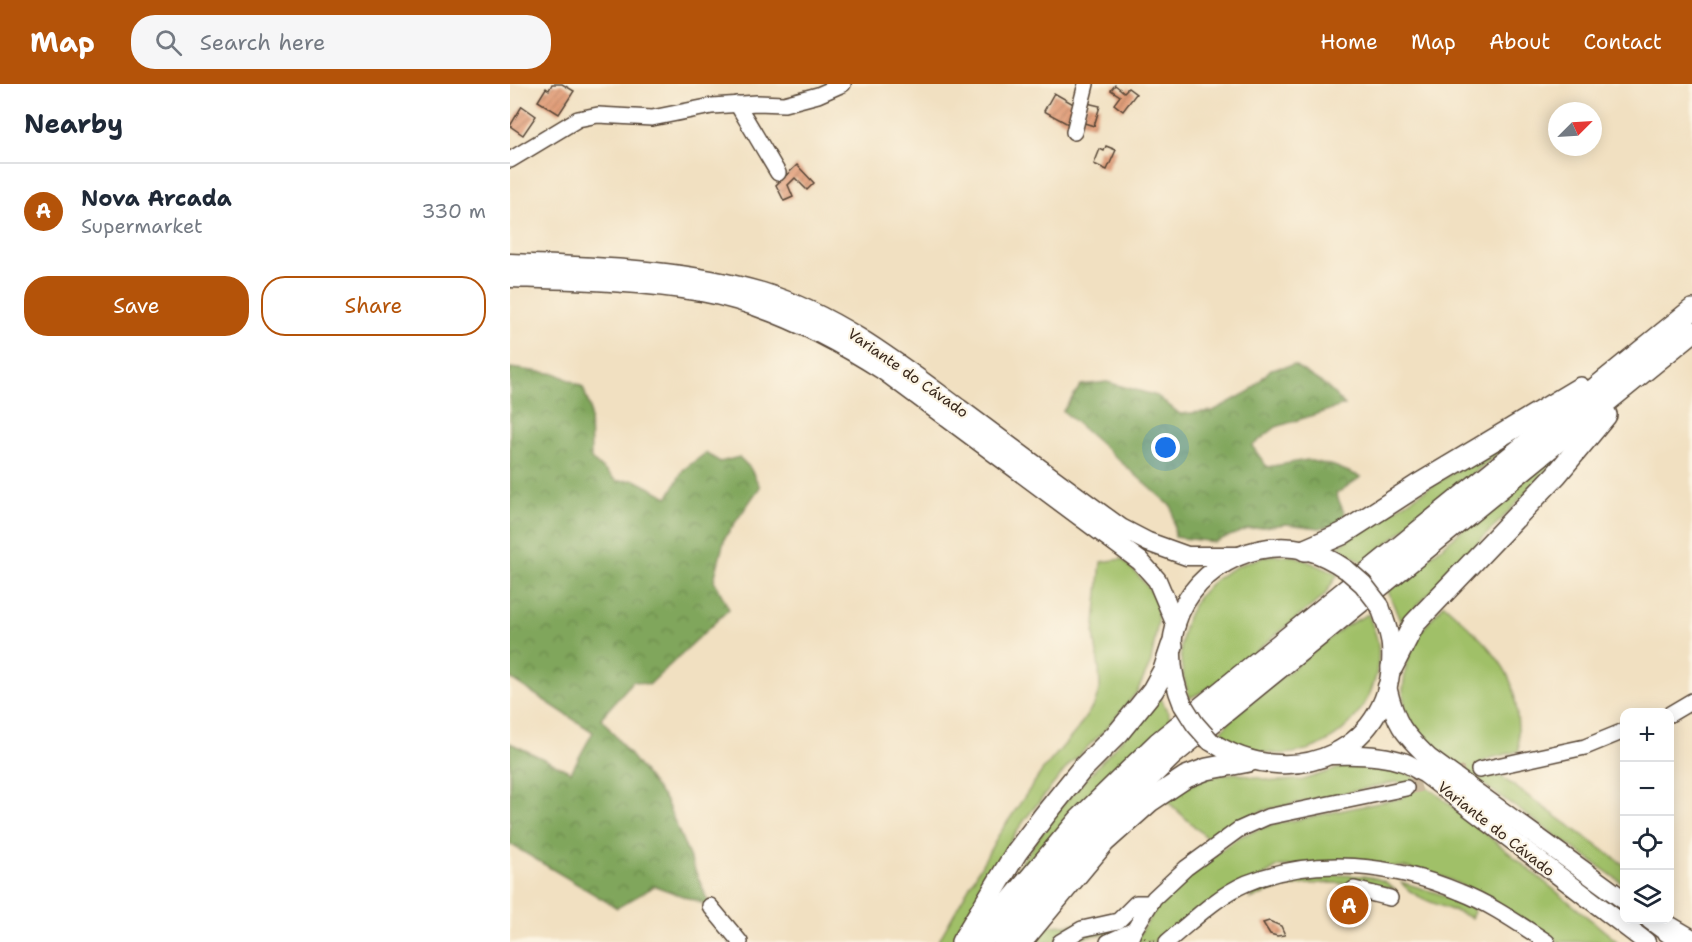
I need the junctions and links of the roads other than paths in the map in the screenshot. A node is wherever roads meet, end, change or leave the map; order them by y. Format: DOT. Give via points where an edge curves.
graph roads {
  1 [pos="843,84"];
  2 [pos="1086,84"];
  3 [pos="737,104"];
  4 [pos="1074,132"];
  5 [pos="510,160"];
  6 [pos="778,173"];
  7 [pos="510,263"];
  8 [pos="510,278"];
  9 [pos="1692,301"];
  10 [pos="1692,310"];
  11 [pos="1692,332"];
  12 [pos="1692,341"];
  13 [pos="1305,550"];
  14 [pos="1238,556"];
  15 [pos="1176,625"];
  16 [pos="1172,646"];
  17 [pos="1389,677"];
  18 [pos="1692,701"];
  19 [pos="1674,712"];
  20 [pos="1620,733"];
  21 [pos="1332,755"];
  22 [pos="1249,761"];
  23 [pos="1479,770"];
  24 [pos="1406,788"];
  25 [pos="1569,858"];
  26 [pos="1620,888"];
  27 [pos="1354,889"];
  28 [pos="1620,897"];
  29 [pos="1390,898"];
  30 [pos="1151,903"];
  31 [pos="1595,905"];
  32 [pos="710,906"];
  33 [pos="1655,924"];
  34 [pos="1670,924"];
  35 [pos="1131,936"];
  36 [pos="1692,937"];
  37 [pos="1546,941"];
  38 [pos="740,942"];
  39 [pos="962,942"];
  40 [pos="982,942"];
  41 [pos="1004,942"];
  42 [pos="1021,942"];
  43 [pos="1060,942"];
  44 [pos="1108,942"];
  45 [pos="1167,942"];
  46 [pos="1631,942"];
  47 [pos="1646,942"];
  48 [pos="1680,942"];
  1 -- 3 [label="street" via="784,104"];
  2 -- 4 [label="street"];
  3 -- 5 [label="street" via="652,118 598,115 578,119"];
  3 -- 6 [label="street"];
  7 -- 14 [label="main road, Variante do Cávado" via="630,268 702,278 763,292 823,315 881,351 1121,528 1187,556"];
  8 -- 15 [label="main road, Variante do Cávado" via="702,292 804,326 846,347 1140,561 1157,580"];
  9 -- 13 [label="highway" via="1585,385 1342,534"];
  10 -- 40 [label="highway" via="1158,743 1080,819 1006,907"];
  11 -- 41 [label="highway" via="1173,754 1094,832"];
  12 -- 17 [label="highway" via="1603,417 1556,475 1414,624"];
  13 -- 14 [label="main road" via="1282,547"];
  13 -- 17 [label="main road, bridge" via="1327,557 1347,570 1380,606 1391,643"];
  14 -- 15 [label="main road" via="1202,581"];
  15 -- 16 [label="main road"];
  16 -- 22 [label="main road, bridge" via="1174,676 1183,705 1195,724 1210,741"];
  16 -- 39 [label="highway" via="1153,690 1044,816 1016,853"];
  17 -- 21 [label="main road" via="1380,708 1369,725"];
  17 -- 25 [label="main road, Variante do Cávado" via="1401,730 1429,758"];
  18 -- 19 [label="street"];
  20 -- 23 [label="street" via="1585,747"];
  21 -- 22 [label="main road" via="1290,765"];
  21 -- 31 [label="main road, Variante do Cávado" via="1381,757 1424,773"];
  22 -- 42 [label="highway" via="1186,777 1150,801 1104,842"];
  24 -- 30 [label="street" via="1266,818 1238,830 1186,868"];
  25 -- 26 [label="street"];
  25 -- 28 [label="main road, Variante do Cávado"];
  27 -- 29 [label="street"];
  30 -- 35 [label="street"];
  30 -- 43 [label="street" via="1136,903 1118,921 1082,929"];
  31 -- 46 [label="street"];
  31 -- 47 [label="main road, Variante do Cávado"];
  32 -- 38 [label="street"];
  33 -- 48 [label="main road"];
  34 -- 36 [label="street"];
  35 -- 44 [label="street"];
  37 -- 45 [label="street" via="1459,891 1368,866 1326,866 1246,884 1225,895"];
}
